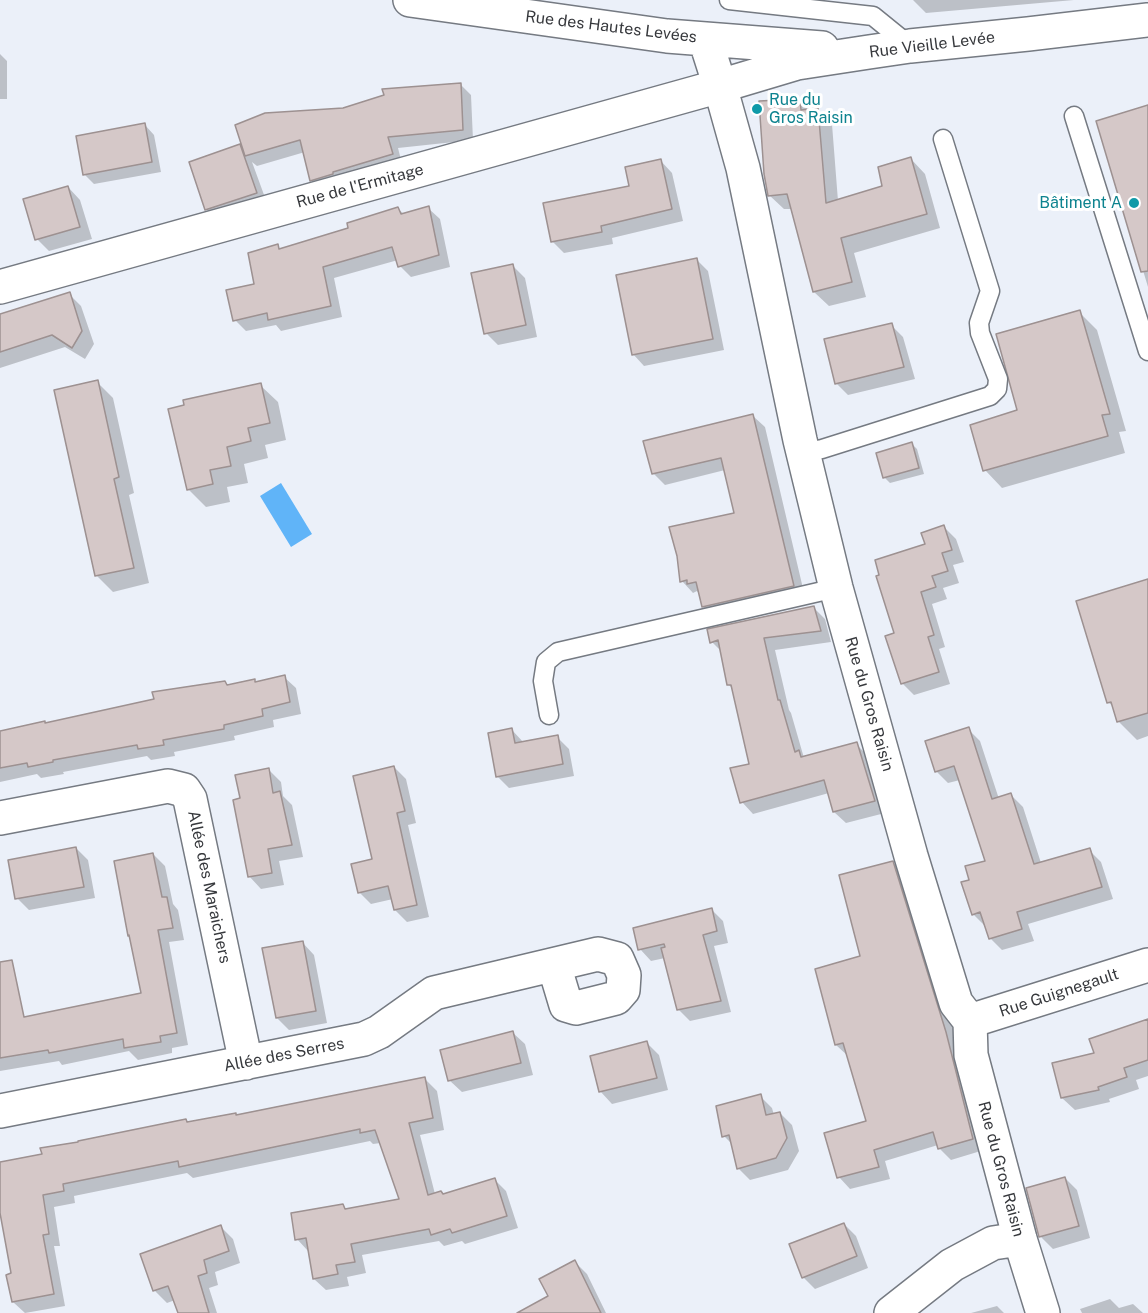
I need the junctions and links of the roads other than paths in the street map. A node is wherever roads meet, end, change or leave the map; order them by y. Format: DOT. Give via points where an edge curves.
graph roads {
  1 [pos="410,0"];
  2 [pos="729,0"];
  3 [pos="1148,20"];
  4 [pos="705,39"];
  5 [pos="910,46"];
  6 [pos="869,52"];
  7 [pos="720,86"];
  8 [pos="1074,116"];
  9 [pos="943,139"];
  10 [pos="0,287"];
  11 [pos="1148,351"];
  12 [pos="803,453"];
  13 [pos="836,588"];
  14 [pos="549,716"];
  15 [pos="0,818"];
  16 [pos="554,965"];
  17 [pos="1148,965"];
  18 [pos="970,1021"];
  19 [pos="246,1063"];
  20 [pos="0,1112"];
  21 [pos="1020,1239"];
  22 [pos="891,1313"];
  23 [pos="1043,1313"];
  1 -- 4 [label="street, Rue des Hautes Levées"];
  2 -- 5 [label="lane" via="873,16"];
  3 -- 5 [label="street, Rue Vieille Levée"];
  4 -- 6 [label="street, Rue des Hautes Levées"];
  4 -- 7 [label="street, Rue des Hautes Levées"];
  5 -- 6 [label="street, Rue Vieille Levée"];
  6 -- 7 [label="street, Rue Vieille Levée" via="797,63"];
  7 -- 10 [label="street, Rue de l'Ermitage"];
  7 -- 12 [label="street, Rue du Gros Raisin" via="743,168"];
  8 -- 11 [label="lane"];
  9 -- 12 [label="lane" via="990,291 979,323 998,379 997,389 990,396"];
  12 -- 13 [label="street, Rue du Gros Raisin"];
  13 -- 14 [label="lane" via="558,652 546,662 543,681"];
  13 -- 18 [label="street, Rue du Gros Raisin" via="956,1003"];
  15 -- 19 [label="street, Allée des Maraichers" via="168,786 184,790 190,799"];
  16 -- 19 [label="street, Allée des Serres" via="434,993 364,1039"];
  17 -- 18 [label="street, Rue Guignegault"];
  18 -- 21 [label="street, Rue du Gros Raisin" via="970,1055"];
  19 -- 20 [label="street, Allée des Serres"];
  21 -- 22 [label="street" via="993,1243 952,1265"];
  21 -- 23 [label="street, Rue du Gros Raisin"];
}
